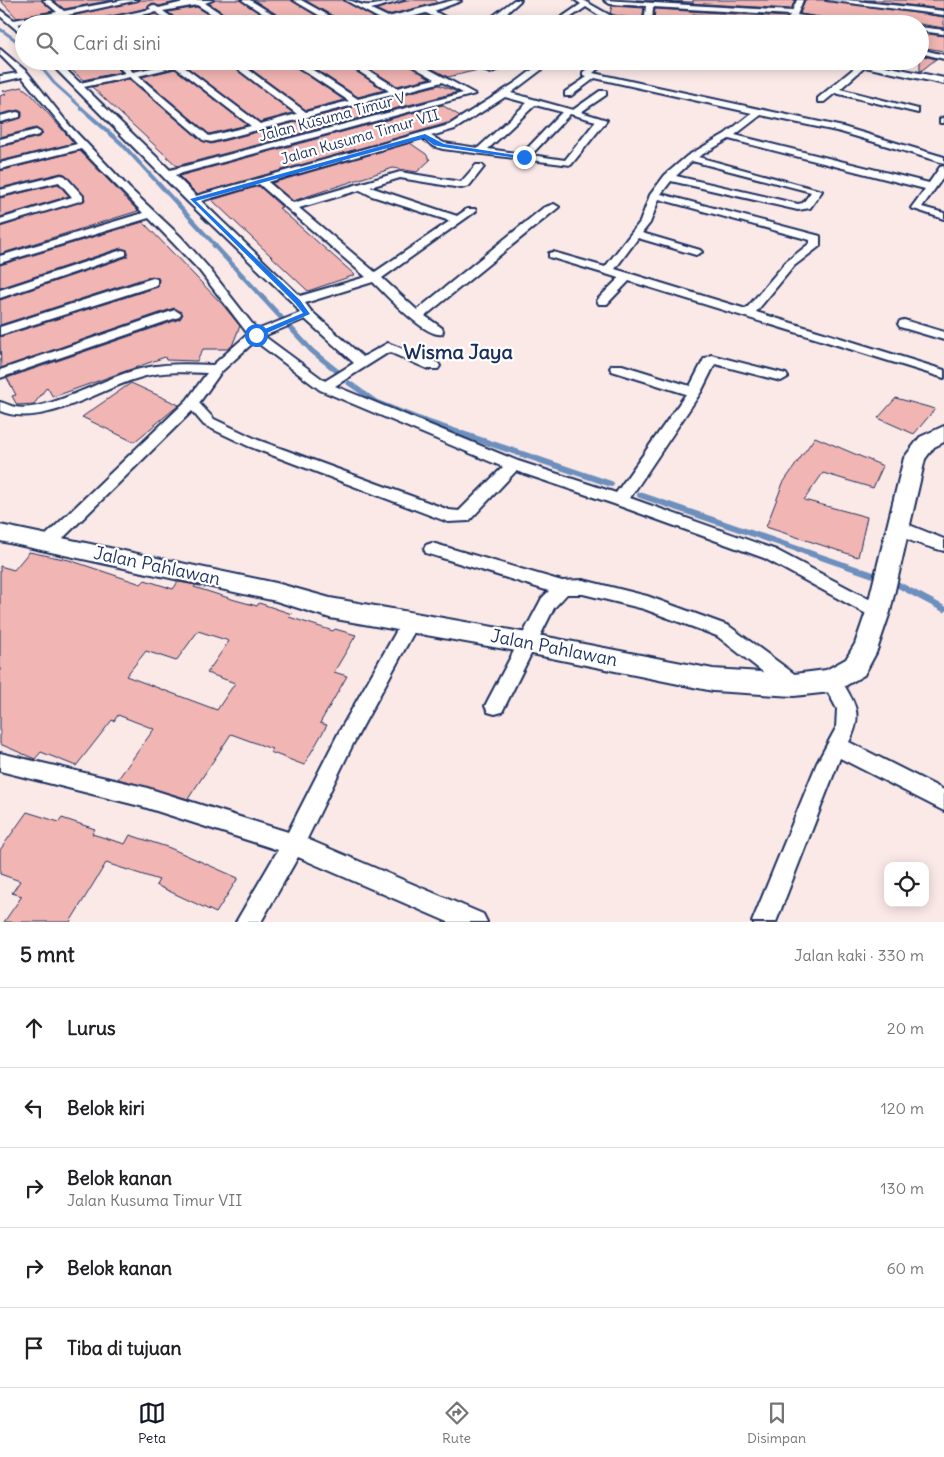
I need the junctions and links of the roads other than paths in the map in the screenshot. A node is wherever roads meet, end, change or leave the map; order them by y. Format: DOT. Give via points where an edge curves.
graph roads {
  1 [pos="46,0"];
  2 [pos="97,0"];
  3 [pos="135,0"];
  4 [pos="144,0"];
  5 [pos="210,0"];
  6 [pos="245,0"];
  7 [pos="296,0"];
  8 [pos="348,0"];
  9 [pos="401,0"];
  10 [pos="518,0"];
  11 [pos="607,0"];
  12 [pos="800,0"];
  13 [pos="828,0"];
  14 [pos="197,1"];
  15 [pos="458,1"];
  16 [pos="582,1"];
  17 [pos="856,3"];
  18 [pos="687,4"];
  19 [pos="650,5"];
  20 [pos="104,6"];
  21 [pos="364,8"];
  22 [pos="696,8"];
  23 [pos="157,10"];
  24 [pos="734,10"];
  25 [pos="911,10"];
  26 [pos="427,11"];
  27 [pos="0,12"];
  28 [pos="944,13"];
  29 [pos="63,14"];
  30 [pos="57,15"];
  31 [pos="114,15"];
  32 [pos="133,15"];
  33 [pos="164,15"];
  34 [pos="219,15"];
  35 [pos="270,15"];
  36 [pos="324,15"];
  37 [pos="377,15"];
  38 [pos="414,15"];
  39 [pos="436,15"];
  40 [pos="500,15"];
  41 [pos="566,15"];
  42 [pos="605,15"];
  43 [pos="649,15"];
  44 [pos="696,15"];
  45 [pos="735,15"];
  46 [pos="770,15"];
  47 [pos="793,15"];
  48 [pos="852,15"];
  49 [pos="910,15"];
  50 [pos="15,22"];
  51 [pos="12,23"];
  52 [pos="15,26"];
  53 [pos="929,30"];
  54 [pos="944,32"];
  55 [pos="0,51"];
  56 [pos="929,54"];
  57 [pos="944,56"];
  58 [pos="15,65"];
  59 [pos="20,70"];
  60 [pos="61,70"];
  61 [pos="126,70"];
  62 [pos="149,70"];
  63 [pos="184,70"];
  64 [pos="243,70"];
  65 [pos="307,70"];
  66 [pos="362,70"];
  67 [pos="422,70"];
  68 [pos="536,70"];
  69 [pos="589,70"];
  70 [pos="857,70"];
  71 [pos="888,70"];
  72 [pos="898,72"];
  73 [pos="24,74"];
  74 [pos="131,75"];
  75 [pos="592,77"];
  76 [pos="0,79"];
  77 [pos="943,79"];
  78 [pos="440,80"];
  79 [pos="78,86"];
  80 [pos="834,90"];
  81 [pos="397,92"];
  82 [pos="503,94"];
  83 [pos="568,94"];
  84 [pos="603,94"];
  85 [pos="821,100"];
  86 [pos="357,102"];
  87 [pos="532,102"];
  88 [pos="572,111"];
  89 [pos="914,111"];
  90 [pos="758,113"];
  91 [pos="303,114"];
  92 [pos="17,115"];
  93 [pos="0,119"];
  94 [pos="257,126"];
  95 [pos="36,133"];
  96 [pos="425,136"];
  97 [pos="728,136"];
  98 [pos="0,142"];
  99 [pos="84,145"];
  100 [pos="480,151"];
  101 [pos="524,157"];
  102 [pos="690,158"];
  103 [pos="944,160"];
  104 [pos="0,166"];
  105 [pos="479,167"];
  106 [pos="944,169"];
  107 [pos="167,174"];
  108 [pos="670,177"];
  109 [pos="260,181"];
  110 [pos="361,186"];
  111 [pos="931,187"];
  112 [pos="0,193"];
  113 [pos="655,195"];
  114 [pos="192,200"];
  115 [pos="290,207"];
  116 [pos="554,207"];
  117 [pos="471,211"];
  118 [pos="151,214"];
  119 [pos="944,216"];
  120 [pos="458,220"];
  121 [pos="0,222"];
  122 [pos="635,234"];
  123 [pos="696,252"];
  124 [pos="122,253"];
  125 [pos="553,255"];
  126 [pos="0,260"];
  127 [pos="608,271"];
  128 [pos="628,277"];
  129 [pos="375,278"];
  130 [pos="152,282"];
  131 [pos="0,294"];
  132 [pos="603,301"];
  133 [pos="298,302"];
  134 [pos="750,313"];
  135 [pos="175,314"];
  136 [pos="302,316"];
  137 [pos="418,316"];
  138 [pos="904,324"];
  139 [pos="0,331"];
  140 [pos="437,331"];
  141 [pos="256,335"];
  142 [pos="944,336"];
  143 [pos="361,362"];
  144 [pos="433,366"];
  145 [pos="617,368"];
  146 [pos="216,369"];
  147 [pos="0,374"];
  148 [pos="944,374"];
  149 [pos="781,377"];
  150 [pos="325,387"];
  151 [pos="694,392"];
  152 [pos="192,403"];
  153 [pos="0,406"];
  154 [pos="944,433"];
  155 [pos="513,464"];
  156 [pos="620,500"];
  157 [pos="897,526"];
  158 [pos="0,533"];
  159 [pos="48,542"];
  160 [pos="944,546"];
  161 [pos="432,549"];
  162 [pos="562,588"];
  163 [pos="878,612"];
  164 [pos="411,621"];
  165 [pos="527,642"];
  166 [pos="831,681"];
  167 [pos="794,685"];
  168 [pos="495,706"];
  169 [pos="837,746"];
  170 [pos="2,767"];
  171 [pos="944,801"];
  172 [pos="293,844"];
  173 [pos="248,922"];
  174 [pos="475,922"];
  175 [pos="764,922"];
  1 -- 29 [label="street"];
  2 -- 20 [label="street"];
  3 -- 20 [label="street"];
  4 -- 23 [label="street"];
  5 -- 14 [label="street"];
  6 -- 35 [label="street"];
  7 -- 36 [label="street"];
  8 -- 21 [label="street"];
  9 -- 21 [label="street"];
  10 -- 40 [label="street"];
  11 -- 19 [label="street"];
  12 -- 47 [label="street"];
  13 -- 17 [label="street"];
  14 -- 23 [label="street"];
  14 -- 34 [label="street"];
  15 -- 26 [label="street"];
  16 -- 41 [label="street"];
  16 -- 42 [label="street"];
  17 -- 25 [label="street"];
  17 -- 48 [label="street"];
  18 -- 19 [label="street"];
  18 -- 22 [label="street"];
  19 -- 43 [label="street"];
  20 -- 29 [label="street"];
  20 -- 31 [label="street"];
  21 -- 37 [label="street"];
  22 -- 24 [label="street"];
  22 -- 44 [label="street"];
  23 -- 32 [label="street"];
  23 -- 33 [label="street"];
  24 -- 45 [label="street"];
  24 -- 46 [label="street"];
  25 -- 28 [label="street"];
  25 -- 49 [label="street"];
  26 -- 38 [label="street"];
  26 -- 39 [label="street"];
  27 -- 51 [label="street"];
  29 -- 30 [label="street"];
  50 -- 51 [label="street"];
  51 -- 52 [label="street"];
  53 -- 54 [label="street"];
  55 -- 58 [label="street"];
  56 -- 57 [label="street"];
  59 -- 73 [label="street"];
  60 -- 79 [label="street"];
  61 -- 74 [label="street"];
  62 -- 74 [label="street"];
  63 -- 94 [label="street"];
  64 -- 91 [label="street"];
  65 -- 86 [label="street"];
  66 -- 81 [label="street"];
  67 -- 78 [label="street"];
  68 -- 82 [label="street, Jalan Kusuma Timur VII"];
  69 -- 75 [label="street" via="585,73"];
  70 -- 80 [label="street"];
  71 -- 72 [label="street"];
  72 -- 77 [label="street"];
  73 -- 76 [label="street"];
  73 -- 99 [label="street"];
  74 -- 79 [label="street"];
  74 -- 94 [label="street" via="206,138"];
  75 -- 83 [label="street"];
  75 -- 90 [label="street"];
  78 -- 81 [label="street"];
  78 -- 107 [label="street, Jalan Kusuma Timur V" via="471,94"];
  79 -- 107 [label="street"];
  80 -- 85 [label="street"];
  80 -- 89 [label="street"];
  81 -- 86 [label="street"];
  82 -- 87 [label="street"];
  82 -- 96 [label="street, Jalan Kusuma Timur VII" via="460,123"];
  84 -- 88 [label="street"];
  86 -- 91 [label="street"];
  87 -- 88 [label="street"];
  87 -- 100 [label="street"];
  88 -- 101 [label="street"];
  88 -- 101 [label="street" via="602,120 568,164"];
  90 -- 97 [label="street"];
  90 -- 103 [label="street" via="843,130"];
  91 -- 94 [label="street"];
  92 -- 93 [label="street"];
  95 -- 98 [label="street"];
  96 -- 100 [label="street" via="443,146"];
  96 -- 109 [label="street, Jalan Kusuma Timur VII"];
  97 -- 102 [label="street"];
  97 -- 111 [label="street"];
  99 -- 104 [label="street"];
  99 -- 118 [label="street" via="124,190"];
  100 -- 101 [label="street"];
  102 -- 108 [label="street"];
  102 -- 108 [label="street" via="817,191 806,206 798,207"];
  105 -- 110 [label="street" via="466,184 461,185 405,174"];
  106 -- 111 [label="street"];
  107 -- 114 [label="street"];
  108 -- 113 [label="street"];
  109 -- 114 [label="street, Jalan Kusuma Timur VII"];
  109 -- 115 [label="street"];
  110 -- 115 [label="street"];
  110 -- 120 [label="street" via="376,194"];
  111 -- 119 [label="street" via="916,208"];
  112 -- 121 [label="street" via="60,178 79,198"];
  113 -- 122 [label="street" via="645,223"];
  113 -- 134 [label="street" via="816,238 816,244 790,264"];
  114 -- 133 [label="street"];
  115 -- 129 [label="street"];
  116 -- 137 [label="street"];
  117 -- 120 [label="street"];
  118 -- 126 [label="street"];
  118 -- 141 [label="street" via="203,268"];
  120 -- 129 [label="street"];
  122 -- 123 [label="street"];
  122 -- 127 [label="street"];
  124 -- 131 [label="street"];
  125 -- 127 [label="street"];
  127 -- 128 [label="street"];
  128 -- 132 [label="street"];
  128 -- 134 [label="street"];
  129 -- 133 [label="street"];
  129 -- 137 [label="street"];
  130 -- 139 [label="street"];
  133 -- 136 [label="street"];
  134 -- 148 [label="street"];
  135 -- 147 [label="street"];
  136 -- 141 [label="street"];
  136 -- 143 [label="street"];
  137 -- 140 [label="street"];
  138 -- 142 [label="street"];
  141 -- 146 [label="street"];
  141 -- 150 [label="street"];
  143 -- 144 [label="street" via="388,347"];
  143 -- 150 [label="street"];
  145 -- 151 [label="street"];
  146 -- 152 [label="street"];
  146 -- 153 [label="street" via="166,369 136,374 37,411 6,411"];
  149 -- 151 [label="street" via="711,359"];
  150 -- 155 [label="street"];
  151 -- 156 [label="street"];
  152 -- 155 [label="street" via="208,422 253,443 448,516 463,517"];
  152 -- 159 [label="street"];
  154 -- 157 [label="street, Jalan Pahlawan" via="927,442 915,458"];
  155 -- 156 [label="street"];
  156 -- 163 [label="street" via="770,554"];
  157 -- 160 [label="street"];
  157 -- 163 [label="street, Jalan Pahlawan"];
  158 -- 159 [label="street, Jalan Pahlawan"];
  159 -- 164 [label="street, Jalan Pahlawan" via="276,592 330,608"];
  161 -- 162 [label="street"];
  162 -- 165 [label="street" via="548,603"];
  162 -- 167 [label="street" via="583,587 647,603 723,631"];
  163 -- 166 [label="street, Jalan Pahlawan" via="867,646 854,667"];
  164 -- 165 [label="street, Jalan Pahlawan"];
  164 -- 172 [label="street" via="346,738"];
  165 -- 167 [label="street, Jalan Pahlawan" via="713,680"];
  165 -- 168 [label="street"];
  166 -- 167 [label="street, Jalan Pahlawan"];
  166 -- 169 [label="street" via="847,708 848,719"];
  169 -- 171 [label="street"];
  169 -- 175 [label="street" via="826,763"];
  170 -- 172 [label="street" via="144,797"];
  172 -- 173 [label="street"];
  172 -- 174 [label="street"];
}
